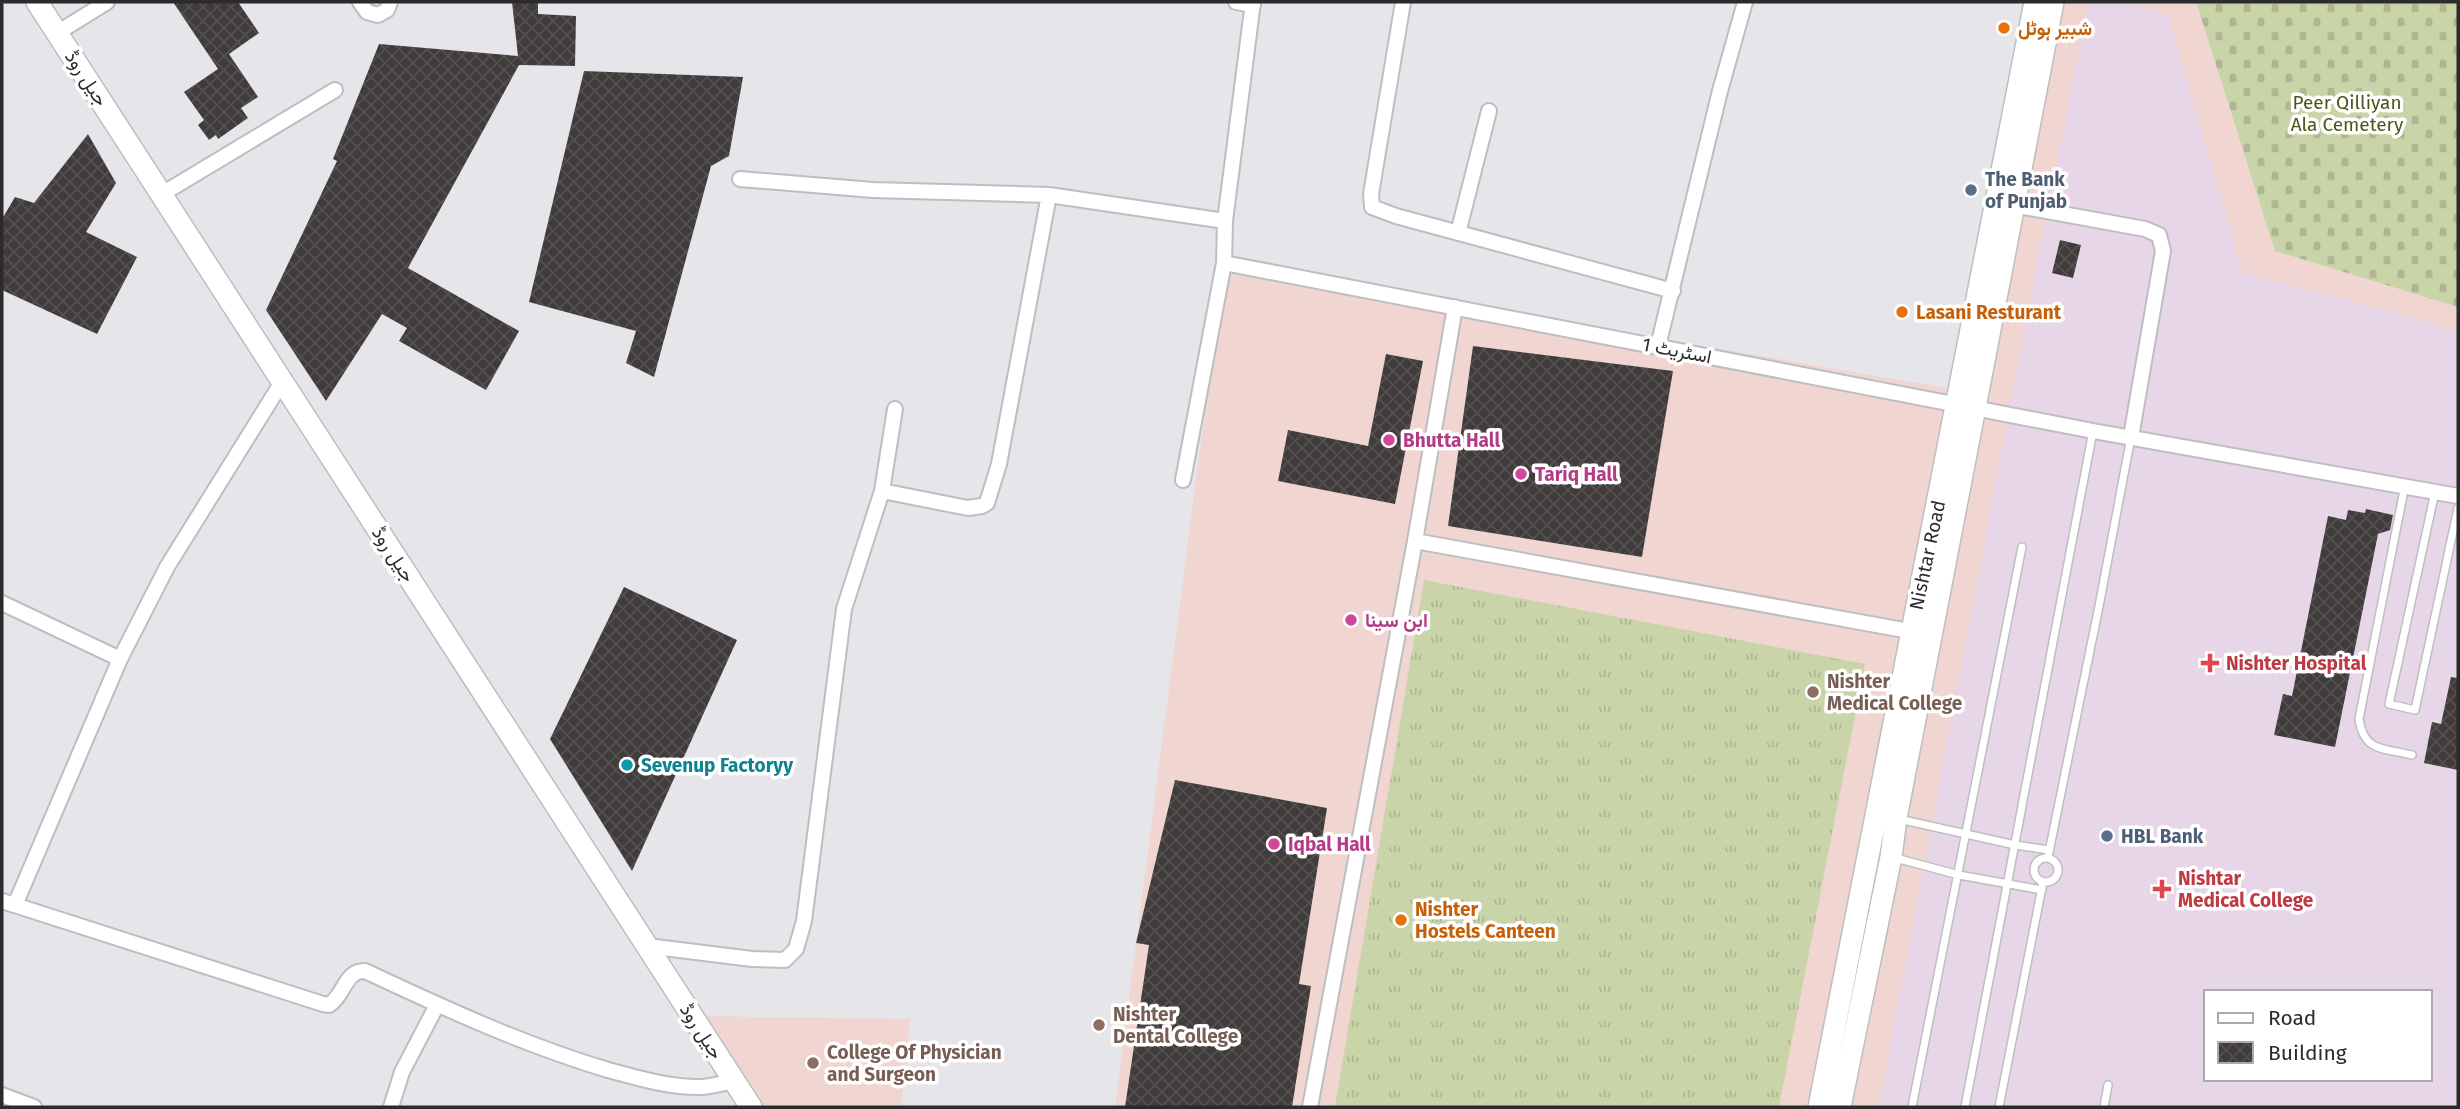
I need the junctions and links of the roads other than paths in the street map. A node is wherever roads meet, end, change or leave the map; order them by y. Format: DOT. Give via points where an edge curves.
graph roads {
  1 [pos="37,2"];
  2 [pos="107,2"];
  3 [pos="360,2"];
  4 [pos="390,2"];
  5 [pos="1236,2"];
  6 [pos="1403,2"];
  7 [pos="1745,2"];
  8 [pos="2035,2"];
  9 [pos="2053,2"];
  10 [pos="1253,3"];
  11 [pos="57,33"];
  12 [pos="335,90"];
  13 [pos="1489,111"];
  14 [pos="740,179"];
  15 [pos="162,194"];
  16 [pos="1049,195"];
  17 [pos="2013,205"];
  18 [pos="1225,221"];
  19 [pos="1458,233"];
  20 [pos="1224,263"];
  21 [pos="1672,291"];
  22 [pos="1455,307"];
  23 [pos="1658,346"];
  24 [pos="282,382"];
  25 [pos="1967,405"];
  26 [pos="895,409"];
  27 [pos="2094,431"];
  28 [pos="2131,438"];
  29 [pos="1184,480"];
  30 [pos="2405,485"];
  31 [pos="882,491"];
  32 [pos="2435,491"];
  33 [pos="2458,496"];
  34 [pos="2458,508"];
  35 [pos="1415,541"];
  36 [pos="2022,547"];
  37 [pos="2,603"];
  38 [pos="1921,633"];
  39 [pos="120,659"];
  40 [pos="2412,755"];
  41 [pos="1896,818"];
  42 [pos="1966,834"];
  43 [pos="2015,845"];
  44 [pos="2048,854"];
  45 [pos="1868,856"];
  46 [pos="1891,856"];
  47 [pos="1959,875"];
  48 [pos="2008,884"];
  49 [pos="2043,886"];
  50 [pos="8,903"];
  51 [pos="647,946"];
  52 [pos="437,1005"];
  53 [pos="734,1081"];
  54 [pos="2108,1085"];
  55 [pos="2,1095"];
  56 [pos="34,1107"];
  57 [pos="391,1107"];
  58 [pos="751,1107"];
  59 [pos="1310,1107"];
  60 [pos="1819,1107"];
  61 [pos="1840,1107"];
  62 [pos="1912,1107"];
  63 [pos="1965,1107"];
  64 [pos="1999,1107"];
  65 [pos="2104,1107"];
  1 -- 11 [label="main road, جیل روڈ"];
  2 -- 11 [label="street"];
  3 -- 4 [label="street" via="367,12 379,15"];
  5 -- 10 [label="street"];
  6 -- 19 [label="street" via="1371,202 1376,210"];
  7 -- 21 [label="street"];
  8 -- 25 [label="main road, Nishtar Road"];
  9 -- 17 [label="main road, Nishtar Road"];
  10 -- 18 [label="street"];
  11 -- 15 [label="main road, جیل روڈ"];
  12 -- 15 [label="street"];
  13 -- 19 [label="street"];
  14 -- 16 [label="street" via="873,190"];
  15 -- 24 [label="main road, جیل روڈ"];
  16 -- 18 [label="street"];
  16 -- 31 [label="street" via="999,464 987,503 968,508"];
  17 -- 25 [label="main road, Nishtar Road"];
  17 -- 28 [label="street" via="2159,235 2163,251"];
  18 -- 20 [label="street"];
  19 -- 21 [label="street"];
  20 -- 22 [label="street, اسٹریٹ 1"];
  20 -- 29 [label="street"];
  21 -- 23 [label="street"];
  22 -- 23 [label="street, اسٹریٹ 1"];
  22 -- 35 [label="street"];
  23 -- 25 [label="street, اسٹریٹ 1"];
  24 -- 39 [label="street" via="167,567"];
  24 -- 51 [label="main road, جیل روڈ"];
  25 -- 27 [label="street, اسٹریٹ 1"];
  25 -- 38 [label="main road, Nishtar Road"];
  26 -- 31 [label="street"];
  27 -- 28 [label="street, اسٹریٹ 1"];
  27 -- 43 [label="lane"];
  28 -- 30 [label="street, اسٹریٹ 1"];
  28 -- 44 [label="lane"];
  30 -- 32 [label="street, اسٹریٹ 1"];
  30 -- 40 [label="lane" via="2359,719 2361,735 2371,745"];
  31 -- 51 [label="street" via="845,609 804,921 796,949 785,960"];
  32 -- 33 [label="street, اسٹریٹ 1"];
  32 -- 34 [label="lane" via="2389,704 2415,710"];
  35 -- 38 [label="street"];
  35 -- 59 [label="street"];
  36 -- 42 [label="lane"];
  37 -- 39 [label="street"];
  38 -- 41 [label="main road, Nishtar Road"];
  38 -- 45 [label="main road, Nishtar Road"];
  39 -- 50 [label="street"];
  41 -- 42 [label="lane"];
  41 -- 46 [label="main road, Nishtar Road"];
  42 -- 43 [label="lane"];
  42 -- 47 [label="lane"];
  43 -- 44 [label="lane"];
  43 -- 48 [label="lane"];
  44 -- 49 [label="lane" via="2058,868"];
  44 -- 49 [label="lane" via="2033,871"];
  45 -- 46 [label="lane"];
  45 -- 60 [label="main road, Nishtar Road"];
  46 -- 47 [label="lane"];
  46 -- 61 [label="main road, Nishtar Road"];
  47 -- 48 [label="lane"];
  47 -- 62 [label="lane"];
  48 -- 49 [label="lane"];
  48 -- 63 [label="lane"];
  49 -- 64 [label="lane"];
  50 -- 52 [label="street" via="323,1004 335,1001 352,974 365,971"];
  51 -- 53 [label="main road, جیل روڈ"];
  52 -- 53 [label="street" via="567,1058 630,1076 675,1086"];
  52 -- 57 [label="street" via="402,1072"];
  53 -- 58 [label="main road, جیل روڈ"];
  54 -- 65 [label="lane"];
  55 -- 56 [label="street"];
}
